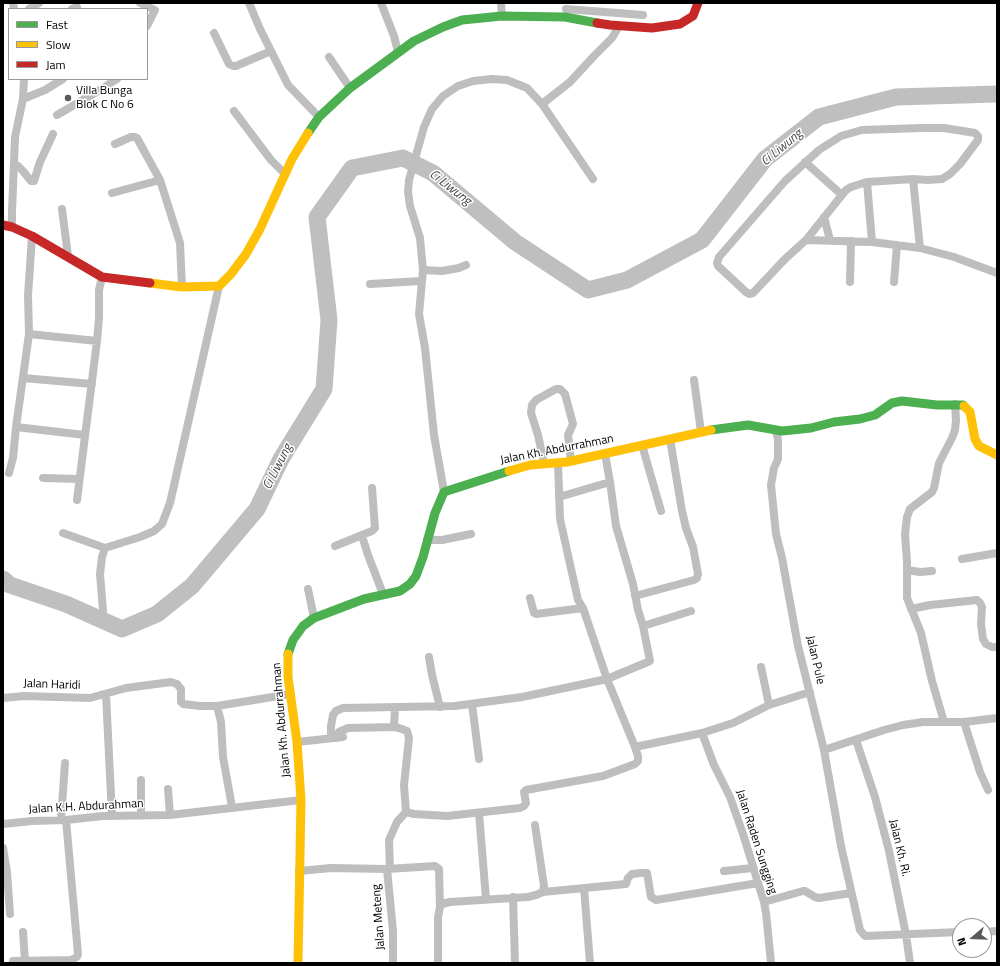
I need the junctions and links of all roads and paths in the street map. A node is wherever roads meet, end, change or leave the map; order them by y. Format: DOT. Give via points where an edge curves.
graph roads {
  1 [pos="140,3"];
  2 [pos="249,3"];
  3 [pos="382,3"];
  4 [pos="501,3"];
  5 [pos="698,3"];
  6 [pos="566,10"];
  7 [pos="643,15"];
  8 [pos="502,16"];
  9 [pos="148,24"];
  10 [pos="619,26"];
  11 [pos="214,33"];
  12 [pos="271,51"];
  13 [pos="398,52"];
  14 [pos="330,57"];
  15 [pos="24,80"];
  16 [pos="61,80"];
  17 [pos="115,80"];
  18 [pos="350,88"];
  19 [pos="23,99"];
  20 [pos="542,104"];
  21 [pos="234,111"];
  22 [pos="57,115"];
  23 [pos="319,117"];
  24 [pos="53,134"];
  25 [pos="115,144"];
  26 [pos="805,162"];
  27 [pos="14,165"];
  28 [pos="285,174"];
  29 [pos="913,179"];
  30 [pos="160,180"];
  31 [pos="593,180"];
  32 [pos="867,182"];
  33 [pos="112,194"];
  34 [pos="842,195"];
  35 [pos="62,208"];
  36 [pos="824,217"];
  37 [pos="8,226"];
  38 [pos="32,236"];
  39 [pos="806,240"];
  40 [pos="830,240"];
  41 [pos="851,241"];
  42 [pos="872,242"];
  43 [pos="897,245"];
  44 [pos="920,248"];
  45 [pos="68,256"];
  46 [pos="466,265"];
  47 [pos="423,270"];
  48 [pos="997,273"];
  49 [pos="102,277"];
  50 [pos="421,281"];
  51 [pos="850,282"];
  52 [pos="894,282"];
  53 [pos="370,284"];
  54 [pos="219,286"];
  55 [pos="182,287"];
  56 [pos="29,334"];
  57 [pos="97,341"];
  58 [pos="23,378"];
  59 [pos="694,380"];
  60 [pos="92,384"];
  61 [pos="955,404"];
  62 [pos="16,427"];
  63 [pos="776,431"];
  64 [pos="701,432"];
  65 [pos="85,435"];
  66 [pos="670,438"];
  67 [pos="642,444"];
  68 [pos="605,454"];
  69 [pos="997,455"];
  70 [pos="571,461"];
  71 [pos="544,463"];
  72 [pos="558,463"];
  73 [pos="9,473"];
  74 [pos="43,478"];
  75 [pos="79,480"];
  76 [pos="610,482"];
  77 [pos="372,488"];
  78 [pos="444,492"];
  79 [pos="559,497"];
  80 [pos="77,500"];
  81 [pos="661,511"];
  82 [pos="63,533"];
  83 [pos="471,534"];
  84 [pos="362,536"];
  85 [pos="427,540"];
  86 [pos="335,546"];
  87 [pos="105,548"];
  88 [pos="997,553"];
  89 [pos="962,559"];
  90 [pos="907,570"];
  91 [pos="932,571"];
  92 [pos="308,589"];
  93 [pos="384,594"];
  94 [pos="635,596"];
  95 [pos="530,598"];
  96 [pos="583,608"];
  97 [pos="911,609"];
  98 [pos="103,611"];
  99 [pos="691,611"];
  100 [pos="314,618"];
  101 [pos="644,626"];
  102 [pos="997,647"];
  103 [pos="429,657"];
  104 [pos="761,668"];
  105 [pos="607,678"];
  106 [pos="810,692"];
  107 [pos="291,694"];
  108 [pos="103,695"];
  109 [pos="3,698"];
  110 [pos="472,704"];
  111 [pos="217,706"];
  112 [pos="769,706"];
  113 [pos="440,707"];
  114 [pos="394,708"];
  115 [pos="997,718"];
  116 [pos="944,722"];
  117 [pos="964,722"];
  118 [pos="394,727"];
  119 [pos="702,733"];
  120 [pos="337,738"];
  121 [pos="856,740"];
  122 [pos="297,742"];
  123 [pos="635,747"];
  124 [pos="824,750"];
  125 [pos="479,759"];
  126 [pos="65,763"];
  127 [pos="141,780"];
  128 [pos="168,789"];
  129 [pos="988,790"];
  130 [pos="301,800"];
  131 [pos="232,807"];
  132 [pos="406,812"];
  133 [pos="479,813"];
  134 [pos="112,816"];
  135 [pos="141,816"];
  136 [pos="170,816"];
  137 [pos="63,820"];
  138 [pos="3,824"];
  139 [pos="535,825"];
  140 [pos="3,848"];
  141 [pos="753,868"];
  142 [pos="389,869"];
  143 [pos="299,871"];
  144 [pos="724,871"];
  145 [pos="758,883"];
  146 [pos="584,888"];
  147 [pos="542,892"];
  148 [pos="851,893"];
  149 [pos="513,897"];
  150 [pos="486,899"];
  151 [pos="764,902"];
  152 [pos="440,907"];
  153 [pos="10,914"];
  154 [pos="23,932"];
  155 [pos="952,932"];
  156 [pos="906,935"];
  157 [pos="13,961"];
  158 [pos="25,961"];
  159 [pos="63,961"];
  160 [pos="298,963"];
  161 [pos="393,963"];
  162 [pos="438,963"];
  163 [pos="515,963"];
  164 [pos="590,963"];
  165 [pos="771,963"];
  166 [pos="910,963"];
  1 -- 9 [label="street" via="155,10"];
  2 -- 12 [label="street"];
  3 -- 13 [label="street"];
  4 -- 8 [label="street"];
  5 -- 10 [label="street" via="693,16 680,24 652,28"];
  6 -- 7 [label="street"];
  6 -- 8 [label="street"];
  6 -- 10 [label="street"];
  8 -- 13 [label="street" via="462,20 414,41"];
  10 -- 20 [label="street" via="612,38 570,82"];
  11 -- 12 [label="street" via="233,66"];
  12 -- 23 [label="street" via="288,85"];
  13 -- 18 [label="street"];
  14 -- 18 [label="street"];
  15 -- 19 [label="street"];
  16 -- 19 [label="street"];
  17 -- 22 [label="street"];
  18 -- 23 [label="street"];
  19 -- 27 [label="street" via="15,137"];
  20 -- 31 [label="street"];
  20 -- 47 [label="street" via="527,88 507,80 492,79 458,86 443,96 432,109 424,127 408,192 420,238"];
  21 -- 28 [label="street" via="266,154"];
  23 -- 28 [label="street"];
  24 -- 27 [label="street" via="34,181"];
  25 -- 30 [label="street" via="131,137 137,138"];
  26 -- 29 [label="street" via="841,136 862,130 944,128 978,136 978,140 950,174 942,179"];
  26 -- 34 [label="street"];
  26 -- 39 [label="street" via="785,181 719,257 717,263 751,294"];
  27 -- 37 [label="street"];
  28 -- 54 [label="street" via="246,254"];
  29 -- 32 [label="street"];
  29 -- 44 [label="street"];
  30 -- 33 [label="street"];
  30 -- 55 [label="street" via="180,243"];
  32 -- 34 [label="street" via="851,187"];
  32 -- 42 [label="street"];
  34 -- 36 [label="street"];
  35 -- 45 [label="street"];
  36 -- 39 [label="street"];
  36 -- 40 [label="street"];
  37 -- 38 [label="street"];
  38 -- 45 [label="street"];
  38 -- 56 [label="street" via="28,296"];
  39 -- 40 [label="street"];
  40 -- 41 [label="street"];
  41 -- 42 [label="street"];
  41 -- 51 [label="street"];
  42 -- 43 [label="street"];
  43 -- 44 [label="street"];
  43 -- 52 [label="street"];
  44 -- 48 [label="street"];
  45 -- 49 [label="street"];
  46 -- 47 [label="street" via="442,271"];
  47 -- 50 [label="street"];
  49 -- 55 [label="street"];
  49 -- 57 [label="street"];
  50 -- 53 [label="street"];
  50 -- 78 [label="street" via="419,314 434,436"];
  54 -- 55 [label="street"];
  54 -- 87 [label="street" via="170,503 162,524 140,537"];
  56 -- 57 [label="street"];
  56 -- 58 [label="street"];
  57 -- 60 [label="street"];
  58 -- 60 [label="street"];
  58 -- 62 [label="street"];
  59 -- 64 [label="street"];
  60 -- 65 [label="street"];
  61 -- 63 [label="street, Jalan Kh. Abdurrahman" via="937,405 902,401 892,403 875,415 860,419 791,431"];
  61 -- 69 [label="street" via="963,405 970,412 975,439 980,446"];
  61 -- 90 [label="street" via="955,430 939,463 934,488 910,509 907,517"];
  62 -- 65 [label="street"];
  62 -- 73 [label="street"];
  63 -- 64 [label="street, Jalan Kh. Abdurrahman" via="748,425"];
  63 -- 106 [label="street, Jalan Pule" via="778,459 771,485 776,534 798,646"];
  64 -- 66 [label="street, Jalan Kh. Abdurrahman"];
  65 -- 75 [label="street"];
  66 -- 67 [label="street, Jalan Kh. Abdurrahman"];
  66 -- 94 [label="street" via="684,517 698,574 694,580"];
  67 -- 68 [label="street, Jalan Kh. Abdurrahman"];
  67 -- 81 [label="street"];
  68 -- 70 [label="street, Jalan Kh. Abdurrahman"];
  68 -- 76 [label="street"];
  70 -- 71 [label="street" via="568,435 573,424 565,394 556,389 532,405 531,412"];
  70 -- 72 [label="street, Jalan Kh. Abdurrahman"];
  71 -- 72 [label="street, Jalan Kh. Abdurrahman"];
  71 -- 78 [label="street, Jalan Kh. Abdurrahman" via="488,477"];
  72 -- 79 [label="street"];
  74 -- 75 [label="street"];
  75 -- 80 [label="street"];
  76 -- 79 [label="street"];
  76 -- 94 [label="street" via="616,526"];
  77 -- 84 [label="street" via="375,528"];
  78 -- 85 [label="street, Jalan Kh. Abdurrahman"];
  79 -- 96 [label="street" via="564,539 578,600"];
  82 -- 87 [label="street"];
  83 -- 85 [label="street" via="442,540"];
  84 -- 86 [label="street"];
  84 -- 93 [label="street"];
  85 -- 93 [label="street, Jalan Kh. Abdurrahman" via="418,570 410,584 400,591"];
  87 -- 98 [label="street" via="100,574"];
  88 -- 89 [label="street"];
  90 -- 91 [label="street"];
  90 -- 97 [label="street" via="907,598"];
  92 -- 100 [label="street"];
  93 -- 100 [label="street, Jalan Kh. Abdurrahman" via="364,598"];
  94 -- 101 [label="street"];
  95 -- 96 [label="street" via="536,614"];
  96 -- 105 [label="street"];
  97 -- 102 [label="street" via="977,600 982,607 983,640 986,644"];
  97 -- 116 [label="street" via="921,633"];
  99 -- 101 [label="street"];
  100 -- 107 [label="street, Jalan Kh. Abdurrahman" via="303,626 288,652"];
  101 -- 105 [label="street" via="650,661"];
  103 -- 113 [label="street"];
  104 -- 112 [label="street"];
  105 -- 110 [label="street" via="522,697"];
  105 -- 123 [label="street"];
  106 -- 112 [label="street"];
  106 -- 124 [label="street, Jalan Pule"];
  107 -- 111 [label="street"];
  107 -- 122 [label="street, Jalan Kh. Abdurrahman"];
  108 -- 109 [label="street, Jalan Haridi" via="90,698"];
  108 -- 111 [label="street, Jalan Haridi" via="126,688 171,682 177,684 180,689 183,704"];
  108 -- 134 [label="street"];
  110 -- 113 [label="street"];
  110 -- 125 [label="street"];
  111 -- 131 [label="street"];
  112 -- 119 [label="street" via="733,723"];
  113 -- 114 [label="street"];
  114 -- 118 [label="street"];
  114 -- 120 [label="street" via="339,709 333,715 331,726"];
  115 -- 117 [label="street"];
  116 -- 117 [label="street"];
  116 -- 121 [label="street" via="903,725"];
  117 -- 129 [label="street"];
  118 -- 120 [label="street" via="348,728 339,732"];
  118 -- 132 [label="street" via="404,729 408,734 404,785"];
  119 -- 123 [label="street"];
  119 -- 141 [label="street, Jalan Raden Sungging" via="730,797"];
  120 -- 122 [label="street"];
  121 -- 124 [label="street"];
  121 -- 156 [label="street, Jalan Kh. Ri." via="889,851"];
  122 -- 130 [label="street, Jalan Kh. Abdurrahman"];
  123 -- 133 [label="street" via="638,761 635,764 603,776 526,790 524,806"];
  124 -- 148 [label="street, Jalan Pule"];
  126 -- 137 [label="street"];
  127 -- 135 [label="street"];
  128 -- 136 [label="street"];
  130 -- 131 [label="street, Jalan K.H. Abdurahman"];
  130 -- 143 [label="street, Jalan Kh. Abdurrahman"];
  131 -- 136 [label="street, Jalan K.H. Abdurahman"];
  132 -- 133 [label="street" via="447,816"];
  132 -- 142 [label="street, Jalan Meteng" via="397,822 389,840"];
  133 -- 150 [label="street"];
  134 -- 135 [label="street, Jalan K.H. Abdurahman"];
  134 -- 137 [label="street, Jalan K.H. Abdurahman"];
  135 -- 136 [label="street, Jalan K.H. Abdurahman"];
  137 -- 138 [label="street, Jalan K.H. Abdurahman"];
  137 -- 159 [label="street" via="78,954 74,959"];
  139 -- 147 [label="street" via="544,886"];
  140 -- 153 [label="street"];
  141 -- 144 [label="street"];
  141 -- 145 [label="street, Jalan Raden Sungging"];
  142 -- 143 [label="street" via="331,868"];
  142 -- 152 [label="street" via="438,867"];
  142 -- 161 [label="street, Jalan Meteng"];
  143 -- 160 [label="street, Jalan Kh. Abdurrahman"];
  145 -- 146 [label="street" via="656,900 651,897 647,873 632,874 626,884"];
  145 -- 151 [label="street, Jalan Raden Sungging"];
  146 -- 147 [label="street"];
  146 -- 164 [label="street"];
  147 -- 149 [label="street" via="528,897"];
  148 -- 151 [label="street" via="819,898 803,891"];
  148 -- 156 [label="street, Jalan Pule" via="860,930 865,936"];
  149 -- 150 [label="street"];
  149 -- 163 [label="street"];
  150 -- 152 [label="street" via="444,902"];
  151 -- 165 [label="street, Jalan Raden Sungging"];
  152 -- 162 [label="street"];
  154 -- 158 [label="street"];
  155 -- 156 [label="street"];
  156 -- 166 [label="street, Jalan Kh. Ri."];
  157 -- 158 [label="street"];
  158 -- 159 [label="street"];
}
